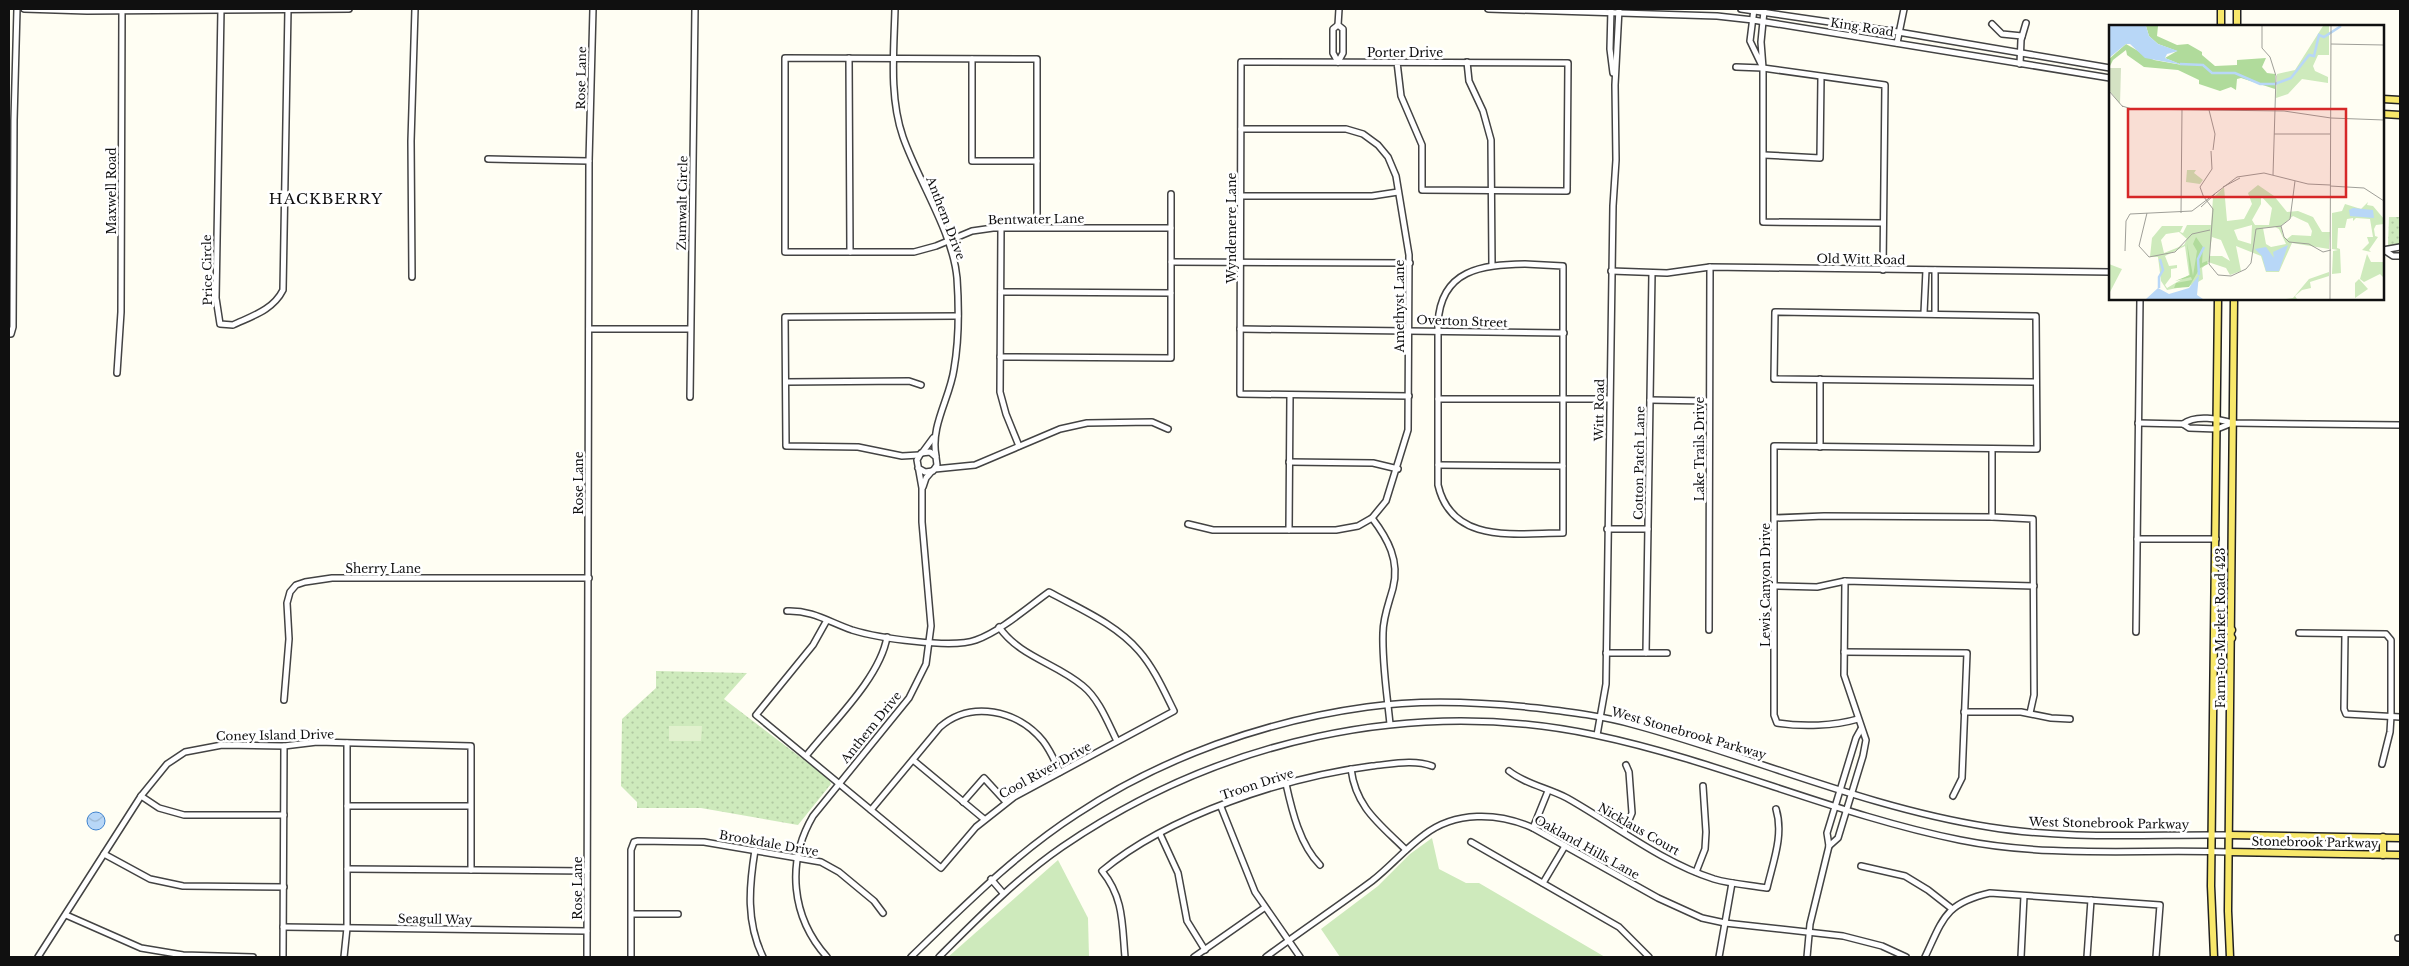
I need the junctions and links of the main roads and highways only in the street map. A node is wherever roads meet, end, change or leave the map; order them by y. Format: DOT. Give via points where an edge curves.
graph roads {
  1 [pos="2221,9"];
  2 [pos="2237,9"];
  3 [pos="2221,25"];
  4 [pos="2237,25"];
  5 [pos="2384,99"];
  6 [pos="2400,100"];
  7 [pos="2384,114"];
  8 [pos="2400,114"];
  9 [pos="2218,300"];
  10 [pos="2234,300"];
  11 [pos="2215,630"];
  12 [pos="2232,630"];
  13 [pos="2215,638"];
  14 [pos="2232,638"];
  15 [pos="2229,835"];
  16 [pos="2383,837"];
  17 [pos="2400,838"];
  18 [pos="2229,852"];
  19 [pos="2383,855"];
  20 [pos="2400,855"];
  21 [pos="2214,957"];
  22 [pos="2230,957"];
  1 -- 3 [label="main road"];
  2 -- 4 [label="main road"];
  5 -- 6 [label="main road"];
  7 -- 8 [label="main road"];
  9 -- 11 [label="main road, Farm-to-Market Road 423"];
  10 -- 12 [label="main road, Farm-to-Market Road 423"];
  11 -- 12 [label="main road"];
  11 -- 13 [label="main road, Farm-to-Market Road 423"];
  12 -- 14 [label="main road, Farm-to-Market Road 423"];
  13 -- 14 [label="main road"];
  13 -- 21 [label="main road, Farm-to-Market Road 423"];
  14 -- 15 [label="main road, Farm-to-Market Road 423"];
  15 -- 16 [label="main road, Stonebrook Parkway"];
  15 -- 18 [label="main road, Farm-to-Market Road 423"];
  16 -- 17 [label="main road, Stonebrook Parkway"];
  16 -- 19 [label="main road"];
  18 -- 19 [label="main road, Stonebrook Parkway"];
  18 -- 22 [label="main road, Farm-to-Market Road 423"];
  19 -- 20 [label="main road, Stonebrook Parkway"];
}
